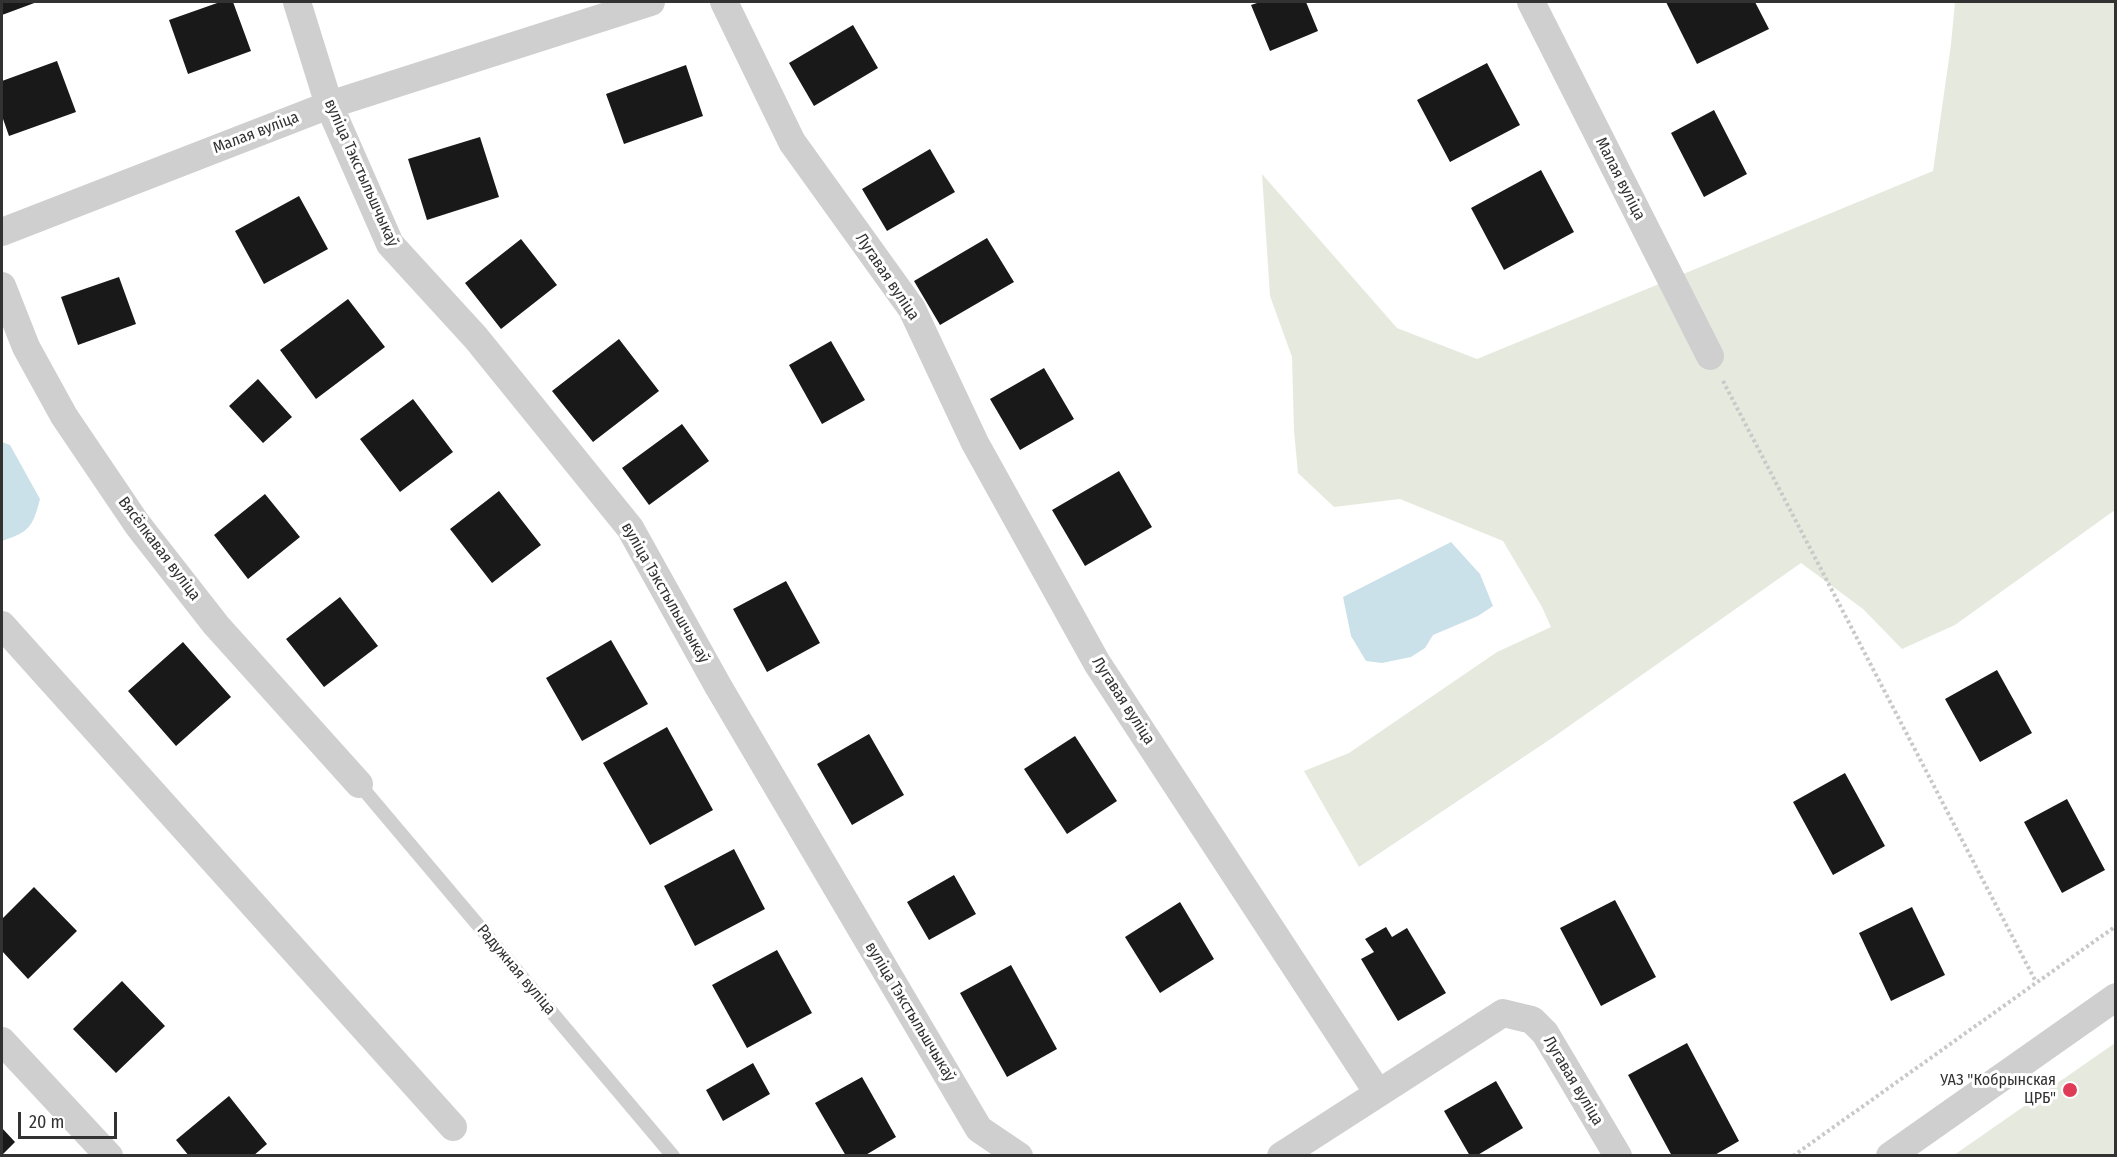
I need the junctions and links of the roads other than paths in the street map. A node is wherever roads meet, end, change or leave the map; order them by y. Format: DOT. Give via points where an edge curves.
graph roads {
  1 [pos="297,2"];
  2 [pos="651,2"];
  3 [pos="724,2"];
  4 [pos="1531,2"];
  5 [pos="329,105"];
  6 [pos="2,232"];
  7 [pos="2,286"];
  8 [pos="1710,356"];
  9 [pos="2,625"];
  10 [pos="359,784"];
  11 [pos="2115,997"];
  12 [pos="2,1041"];
  13 [pos="1378,1093"];
  14 [pos="453,1127"];
  15 [pos="1004,1152"];
  16 [pos="109,1155"];
  17 [pos="673,1155"];
  18 [pos="1281,1155"];
  19 [pos="1618,1155"];
  20 [pos="1890,1155"];
  1 -- 5 [label="street, вуліца Тэкстыльшчыкаў"];
  2 -- 5 [label="street, Малая вуліца"];
  3 -- 13 [label="street, Лугавая вуліца" via="792,142 912,309 975,443 1097,663"];
  4 -- 8 [label="street, Малая вуліца"];
  5 -- 6 [label="street, Малая вуліца"];
  5 -- 15 [label="street, вуліца Тэкстыльшчыкаў" via="390,244 476,338 630,528 718,686 979,1129"];
  7 -- 10 [label="street, Вясёлкавая вуліца" via="26,347 64,416 137,524 216,625"];
  9 -- 14 [label="street"];
  10 -- 17 [label="lane, Радужная вуліца"];
  11 -- 20 [label="street"];
  12 -- 16 [label="street"];
  13 -- 18 [label="street"];
  13 -- 19 [label="street, Лугавая вуліца" via="1503,1013 1532,1020 1545,1033"];
}
